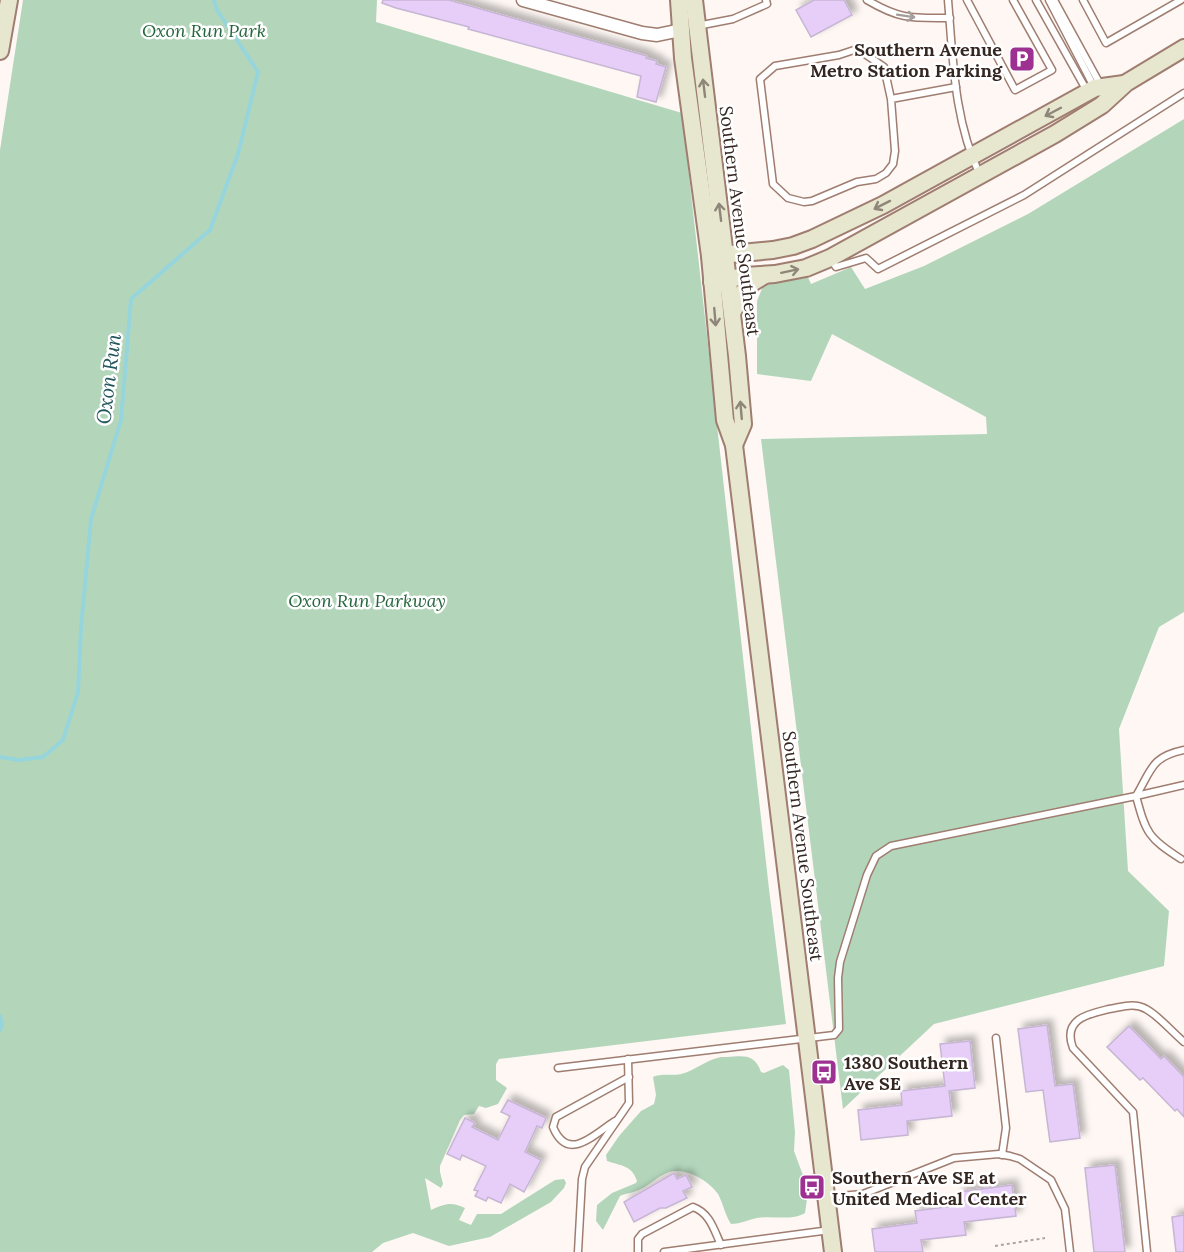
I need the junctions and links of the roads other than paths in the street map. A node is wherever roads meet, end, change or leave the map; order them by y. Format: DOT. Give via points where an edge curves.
graph roads {
  1 [pos="523,0"];
  2 [pos="679,0"];
  3 [pos="694,0"];
  4 [pos="775,0"];
  5 [pos="867,0"];
  6 [pos="948,0"];
  7 [pos="967,0"];
  8 [pos="1013,0"];
  9 [pos="1036,0"];
  10 [pos="1049,0"];
  11 [pos="1054,0"];
  12 [pos="1083,0"];
  13 [pos="1181,0"];
  14 [pos="766,2"];
  15 [pos="5,7"];
  16 [pos="950,18"];
  17 [pos="689,28"];
  18 [pos="1184,48"];
  19 [pos="0,51"];
  20 [pos="1126,84"];
  21 [pos="956,87"];
  22 [pos="1095,90"];
  23 [pos="1184,93"];
  24 [pos="891,99"];
  25 [pos="970,155"];
  26 [pos="980,176"];
  27 [pos="717,256"];
  28 [pos="830,258"];
  29 [pos="765,275"];
  30 [pos="728,279"];
  31 [pos="711,282"];
  32 [pos="733,311"];
  33 [pos="734,445"];
  34 [pos="1184,750"];
  35 [pos="1184,784"];
  36 [pos="1136,795"];
  37 [pos="1181,859"];
  38 [pos="996,1038"];
  39 [pos="808,1039"];
  40 [pos="1184,1042"];
  41 [pos="628,1059"];
  42 [pos="558,1068"];
  43 [pos="629,1077"];
  44 [pos="618,1119"];
  45 [pos="1002,1155"];
  46 [pos="827,1197"];
  47 [pos="830,1230"];
  48 [pos="721,1245"];
  49 [pos="683,1251"];
  50 [pos="578,1252"];
  51 [pos="638,1252"];
  52 [pos="664,1252"];
  53 [pos="833,1252"];
  54 [pos="1070,1252"];
  55 [pos="1147,1252"];
  1 -- 17 [label="street" via="642,33"];
  2 -- 17 [label="main road, Southern Avenue Southeast"];
  3 -- 17 [label="main road, Southern Avenue Southeast"];
  4 -- 14 [label="lane"];
  5 -- 16 [label="lane, one-way" via="909,18"];
  6 -- 16 [label="lane"];
  7 -- 8 [label="lane" via="1015,90 1052,70"];
  9 -- 22 [label="lane"];
  10 -- 22 [label="lane"];
  11 -- 22 [label="lane"];
  12 -- 13 [label="lane" via="1106,43"];
  14 -- 17 [label="lane" via="733,19"];
  15 -- 19 [label="main road"];
  16 -- 21 [label="lane"];
  17 -- 27 [label="main road, Southern Avenue Southeast" via="688,112"];
  18 -- 20 [label="main road"];
  20 -- 22 [label="main road"];
  20 -- 26 [label="main road" via="1102,105"];
  21 -- 24 [label="lane"];
  21 -- 25 [label="lane"];
  22 -- 25 [label="main road, one-way"];
  23 -- 28 [label="lane" via="1024,195 878,269 866,258 836,267"];
  24 -- 24 [label="lane" via="895,151 893,164 886,173 804,202 788,198 773,184 760,80 775,66 854,50 862,52 884,67"];
  25 -- 26 [label="lane"];
  25 -- 27 [label="main road, one-way" via="883,205 812,239 793,246"];
  26 -- 28 [label="main road"];
  27 -- 30 [label="main road, Southern Avenue Southeast"];
  27 -- 31 [label="main road, Southern Avenue Southeast"];
  29 -- 28 [label="main road, one-way" via="806,268"];
  29 -- 30 [label="main road"];
  29 -- 32 [label="main road" via="747,286"];
  30 -- 31 [label="main road"];
  30 -- 32 [label="main road, Southern Avenue Southeast"];
  31 -- 33 [label="main road, Southern Avenue Southeast, one-way" via="724,420"];
  33 -- 32 [label="main road, Southern Avenue Southeast, one-way" via="743,424"];
  33 -- 39 [label="main road, Southern Avenue Southeast"];
  34 -- 36 [label="lane" via="1162,756"];
  35 -- 36 [label="lane"];
  36 -- 37 [label="lane" via="1149,834"];
  36 -- 39 [label="lane" via="891,846 876,856 840,962 839,1029 834,1035"];
  38 -- 45 [label="lane" via="1006,1128"];
  39 -- 41 [label="lane"];
  39 -- 46 [label="main road, Southern Avenue Southeast"];
  40 -- 55 [label="lane" via="1136,1005 1085,1014 1071,1029 1073,1048 1133,1112"];
  41 -- 42 [label="lane"];
  41 -- 43 [label="lane"];
  43 -- 44 [label="lane" via="629,1103"];
  43 -- 44 [label="lane" via="556,1117 553,1127 565,1145 576,1145"];
  44 -- 50 [label="lane" via="585,1167"];
  45 -- 46 [label="lane" via="954,1158 863,1194"];
  45 -- 54 [label="lane" via="1020,1159 1051,1180 1065,1209"];
  46 -- 47 [label="main road, Southern Avenue Southeast"];
  47 -- 48 [label="lane"];
  47 -- 53 [label="main road, Southern Avenue Southeast"];
  48 -- 49 [label="lane"];
  48 -- 51 [label="lane" via="709,1218 702,1210 693,1208 642,1234"];
  49 -- 52 [label="lane"];
}
